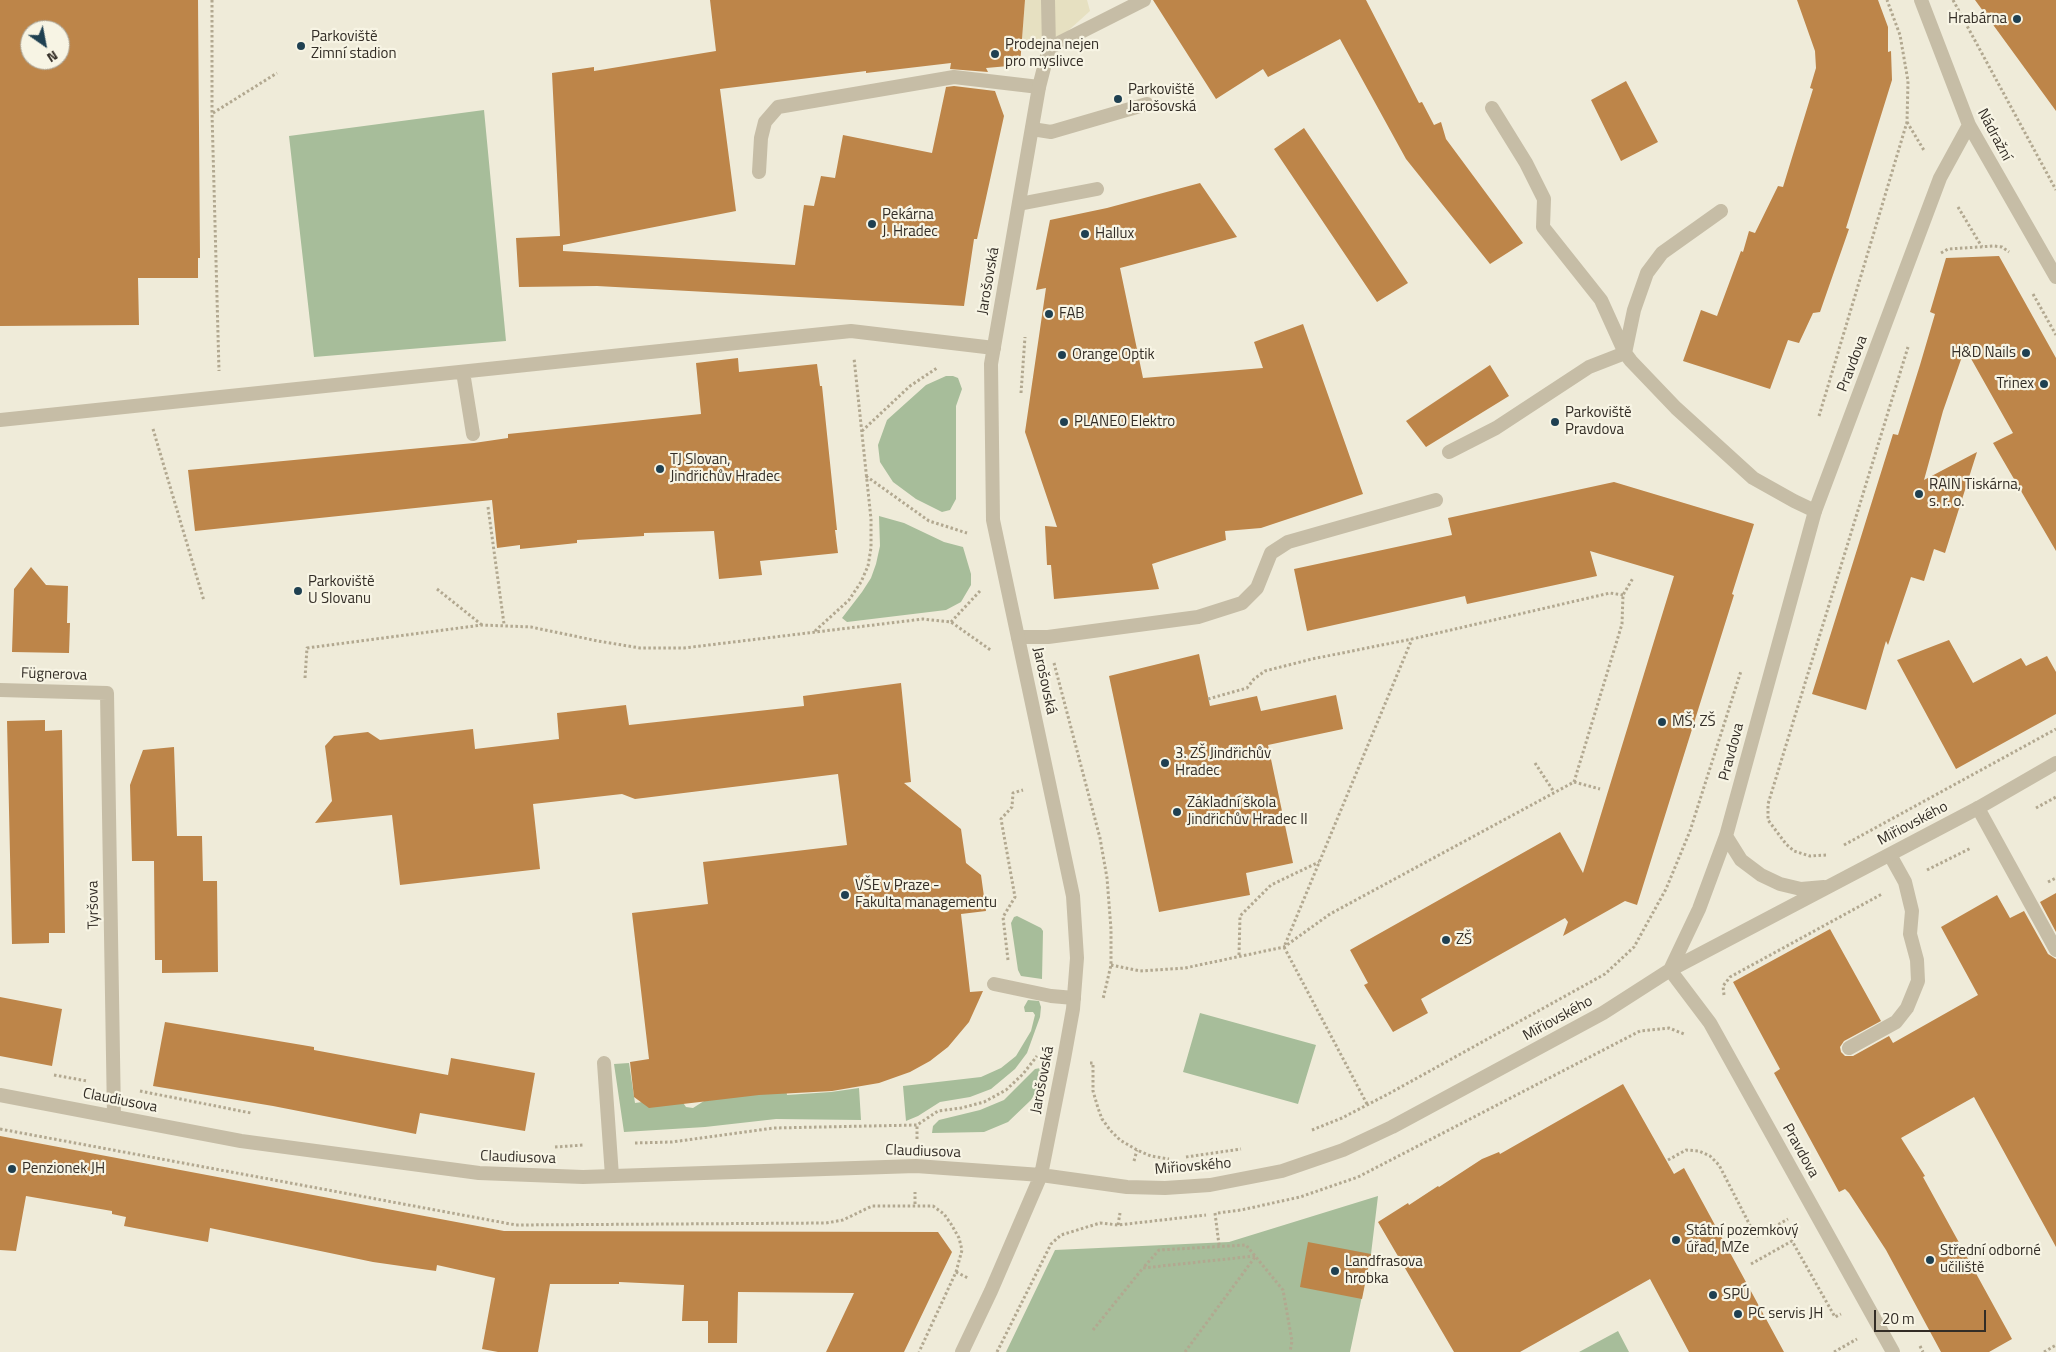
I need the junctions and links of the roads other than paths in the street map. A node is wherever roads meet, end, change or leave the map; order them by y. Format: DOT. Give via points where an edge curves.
graph roads {
  1 [pos="1048,0"];
  2 [pos="1144,0"];
  3 [pos="1921,0"];
  4 [pos="1048,48"];
  5 [pos="1039,87"];
  6 [pos="1147,104"];
  7 [pos="1492,108"];
  8 [pos="1969,125"];
  9 [pos="1032,129"];
  10 [pos="759,172"];
  11 [pos="1097,189"];
  12 [pos="1019,204"];
  13 [pos="1721,211"];
  14 [pos="2056,277"];
  15 [pos="994,348"];
  16 [pos="1625,353"];
  17 [pos="463,372"];
  18 [pos="0,420"];
  19 [pos="473,434"];
  20 [pos="1449,452"];
  21 [pos="1436,500"];
  22 [pos="1815,511"];
  23 [pos="1018,637"];
  24 [pos="0,690"];
  25 [pos="108,693"];
  26 [pos="2056,764"];
  27 [pos="1978,808"];
  28 [pos="1726,836"];
  29 [pos="1890,855"];
  30 [pos="1829,886"];
  31 [pos="2056,950"];
  32 [pos="1670,970"];
  33 [pos="994,984"];
  34 [pos="1074,998"];
  35 [pos="1848,1048"];
  36 [pos="604,1063"];
  37 [pos="0,1095"];
  38 [pos="114,1116"];
  39 [pos="1041,1175"];
  40 [pos="612,1176"];
  41 [pos="962,1352"];
  42 [pos="1893,1352"];
  1 -- 4 [label="street, Jarošovská"];
  2 -- 4 [label="street"];
  3 -- 8 [label="street, Nádražní"];
  4 -- 5 [label="street, Jarošovská"];
  5 -- 9 [label="street, Jarošovská"];
  5 -- 10 [label="street" via="954,77 778,107 765,122"];
  6 -- 9 [label="street" via="1051,132"];
  7 -- 16 [label="street" via="1544,199 1543,227 1601,300"];
  8 -- 14 [label="street, Nádražní"];
  8 -- 22 [label="street, Pravdova" via="1940,178"];
  9 -- 12 [label="street, Jarošovská"];
  11 -- 12 [label="street"];
  12 -- 15 [label="street, Jarošovská"];
  13 -- 16 [label="street" via="1662,253 1647,273 1634,310"];
  15 -- 17 [label="street" via="851,331"];
  15 -- 23 [label="street, Jarošovská" via="991,364 993,520"];
  16 -- 20 [label="street" via="1589,367 1496,428"];
  16 -- 22 [label="street" via="1676,408 1753,478"];
  17 -- 18 [label="street"];
  17 -- 19 [label="street"];
  21 -- 23 [label="street" via="1288,542 1271,553 1257,588 1242,603 1198,617 1048,637"];
  22 -- 28 [label="street, Pravdova"];
  23 -- 34 [label="street, Jarošovská" via="1073,896 1077,958"];
  24 -- 25 [label="street, Fügnerova"];
  25 -- 38 [label="street, Tyršova"];
  26 -- 27 [label="street, Miřiovského"];
  27 -- 29 [label="street, Miřiovského"];
  27 -- 31 [label="street"];
  28 -- 30 [label="street" via="1741,860 1761,875 1801,889"];
  28 -- 32 [label="street, Pravdova" via="1699,909"];
  29 -- 30 [label="street, Miřiovského"];
  29 -- 35 [label="street" via="1904,882 1912,911 1910,934 1917,960 1918,981 1907,1008 1896,1022"];
  30 -- 32 [label="street, Miřiovského"];
  32 -- 39 [label="street, Miřiovského" via="1603,1013 1436,1104 1342,1150 1282,1171 1210,1185 1165,1188 1127,1187"];
  32 -- 42 [label="street, Pravdova" via="1710,1023"];
  33 -- 34 [label="street"];
  34 -- 39 [label="street, Jarošovská"];
  36 -- 40 [label="street"];
  37 -- 38 [label="street, Claudiusova"];
  38 -- 40 [label="street, Claudiusova" via="241,1141 479,1173"];
  39 -- 40 [label="street, Claudiusova" via="916,1166"];
  39 -- 41 [label="street, Jarošovská"];
}
